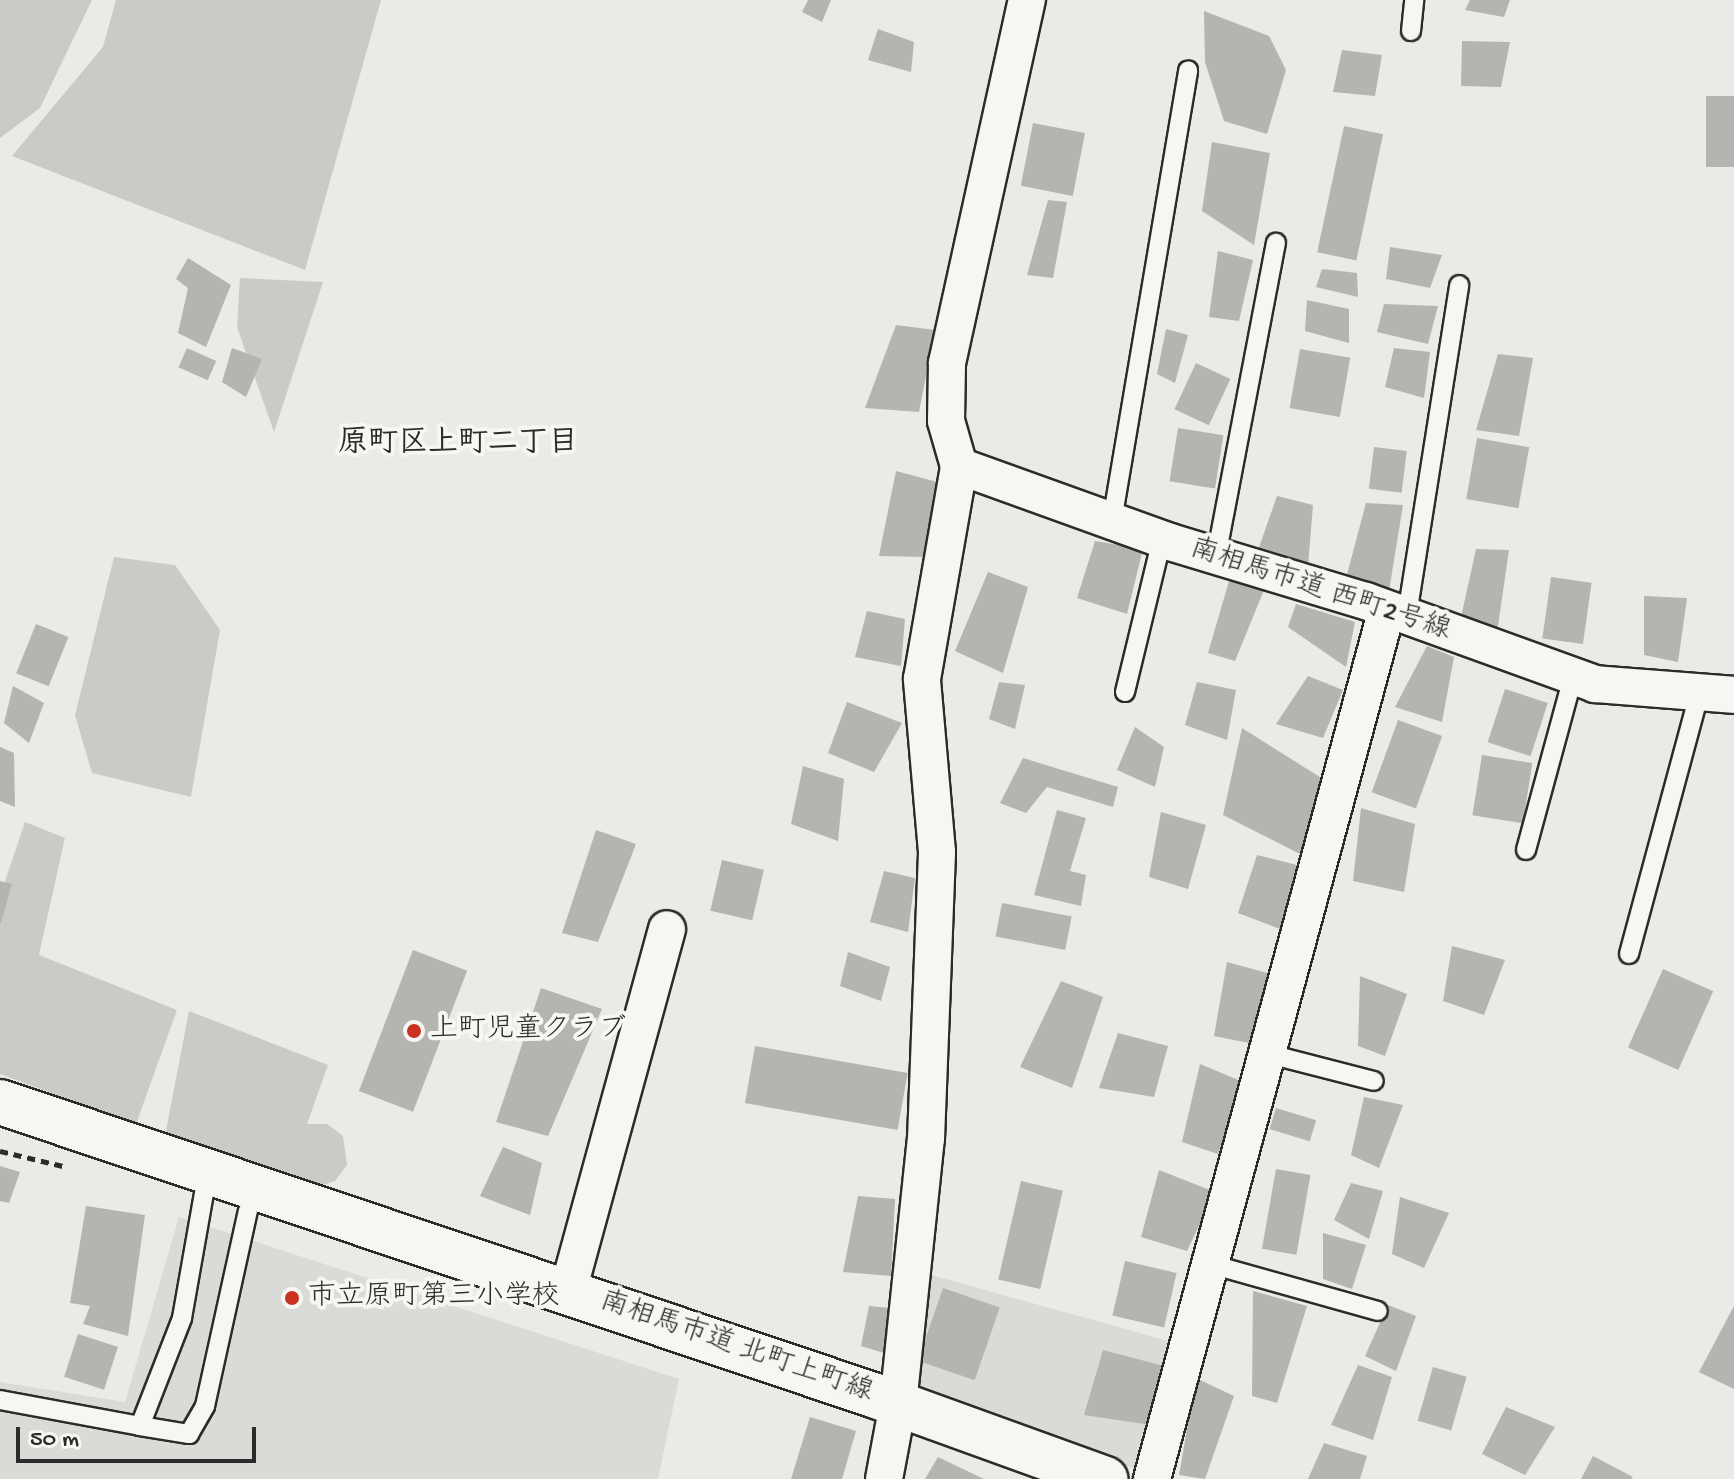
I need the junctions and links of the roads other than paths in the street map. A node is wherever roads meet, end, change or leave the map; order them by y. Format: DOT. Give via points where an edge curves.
graph roads {
  1 [pos="1027,0"];
  2 [pos="1414,0"];
  3 [pos="1411,31"];
  4 [pos="1188,70"];
  5 [pos="1276,243"];
  6 [pos="1459,285"];
  7 [pos="959,466"];
  8 [pos="1112,521"];
  9 [pos="1162,539"];
  10 [pos="1216,557"];
  11 [pos="1397,612"];
  12 [pos="1573,677"];
  13 [pos="1125,692"];
  14 [pos="1717,695"];
  15 [pos="1526,850"];
  16 [pos="667,929"];
  17 [pos="1629,954"];
  18 [pos="1269,1054"];
  19 [pos="1374,1081"];
  20 [pos="0,1102"];
  21 [pos="208,1170"];
  22 [pos="248,1211"];
  23 [pos="1214,1265"];
  24 [pos="568,1291"];
  25 [pos="1378,1311"];
  26 [pos="0,1400"];
  27 [pos="898,1404"];
  28 [pos="140,1426"];
  29 [pos="884,1479"];
  30 [pos="1105,1479"];
  31 [pos="1152,1479"];
  1 -- 7 [label="street" via="947,363 946,421"];
  2 -- 3 [label="lane"];
  4 -- 8 [label="lane" via="1165,178"];
  5 -- 10 [label="lane"];
  6 -- 11 [label="lane"];
  7 -- 8 [label="street, 南相馬市道 西町2号線"];
  7 -- 27 [label="street" via="922,679 937,852 934,967 926,1139"];
  8 -- 9 [label="street, 南相馬市道 西町2号線"];
  9 -- 10 [label="street, 南相馬市道 西町2号線"];
  9 -- 13 [label="lane"];
  10 -- 11 [label="street, 南相馬市道 西町2号線"];
  11 -- 12 [label="street, 南相馬市道 西町2号線"];
  11 -- 18 [label="street"];
  12 -- 14 [label="street, 南相馬市道 西町2号線"];
  12 -- 15 [label="lane"];
  14 -- 17 [label="lane"];
  16 -- 24 [label="street"];
  18 -- 19 [label="lane"];
  18 -- 23 [label="street"];
  20 -- 21 [label="street, 南相馬市道 北町上町線"];
  21 -- 24 [label="street, 南相馬市道 北町上町線"];
  21 -- 28 [label="lane" via="182,1318"];
  22 -- 28 [label="lane" via="205,1406 189,1434"];
  23 -- 25 [label="lane"];
  23 -- 31 [label="street"];
  24 -- 27 [label="street, 南相馬市道 北町上町線"];
  26 -- 28 [label="lane"];
  27 -- 29 [label="street"];
  27 -- 30 [label="street, 南相馬市道 北町上町線"];
}
